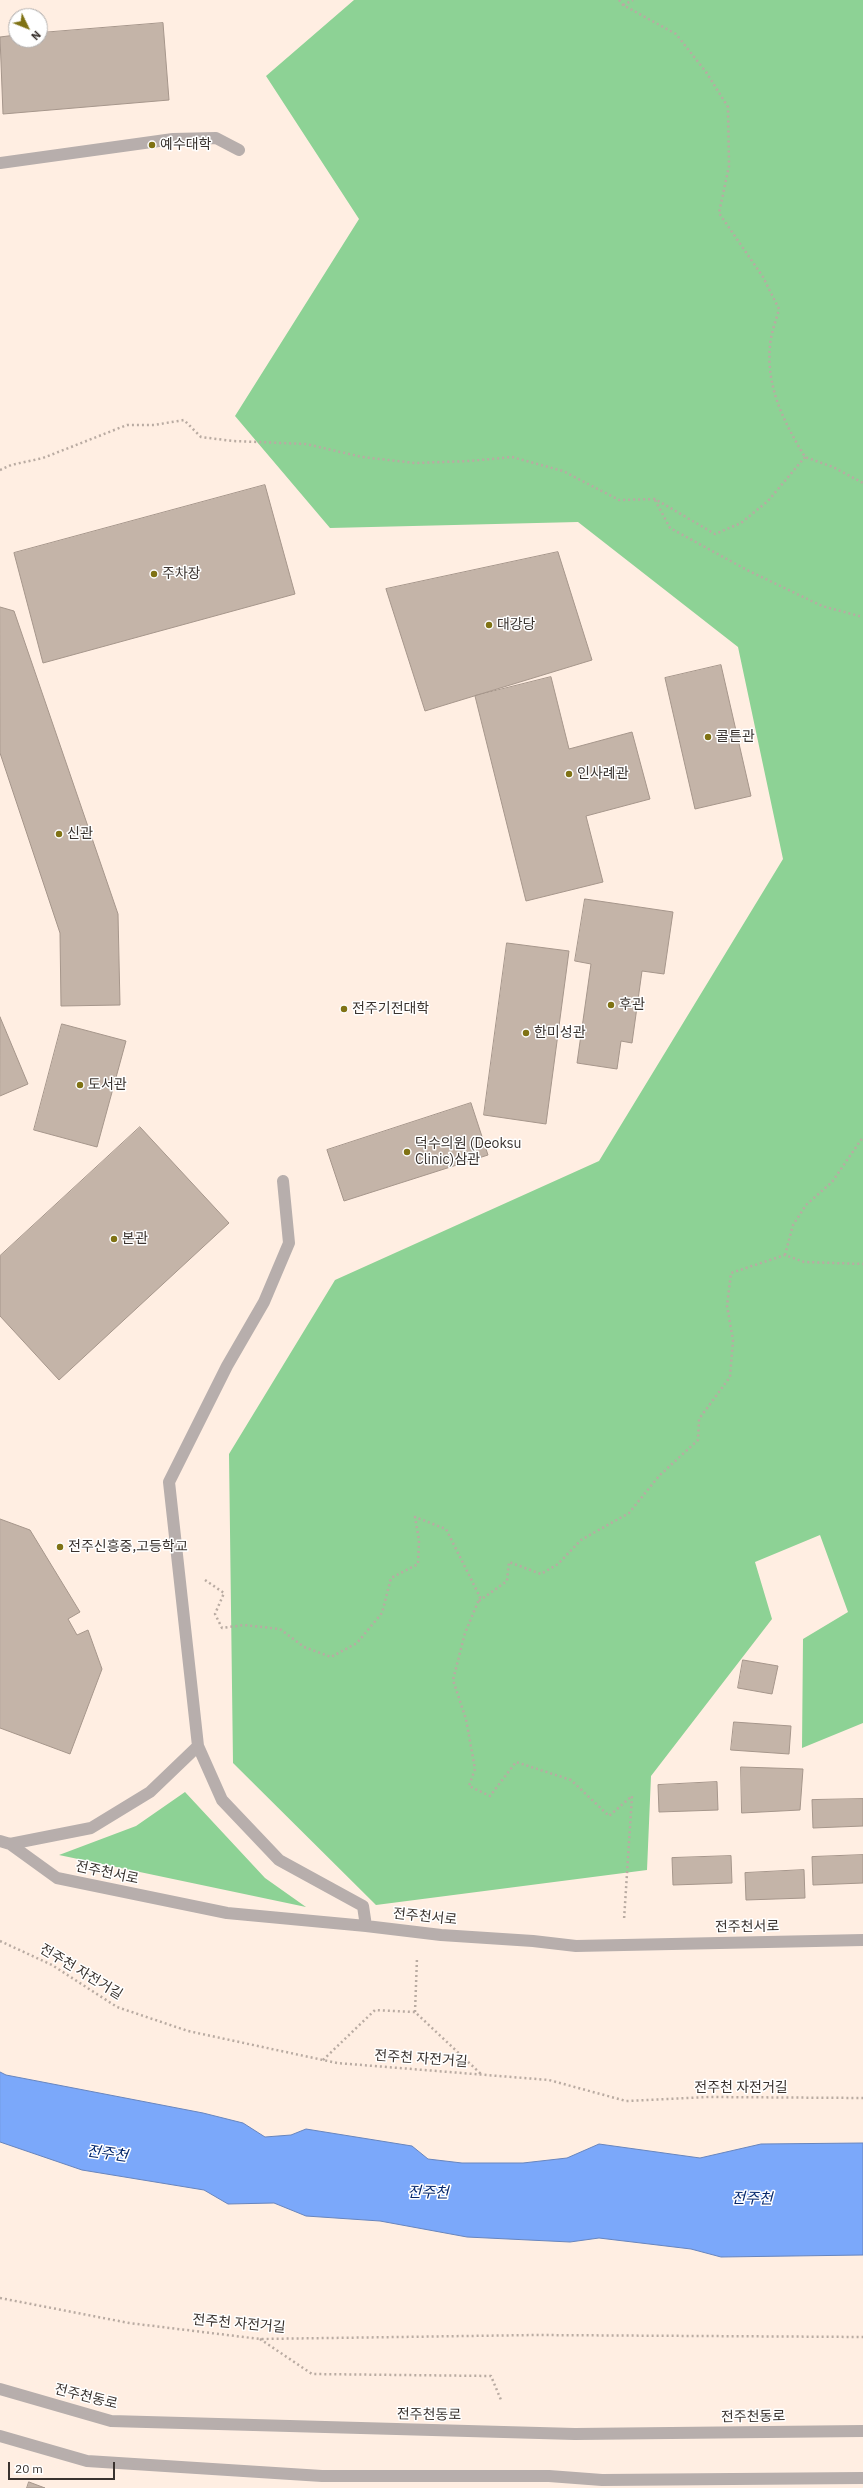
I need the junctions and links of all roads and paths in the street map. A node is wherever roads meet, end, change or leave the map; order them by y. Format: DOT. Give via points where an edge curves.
graph roads {
  1 [pos="619,0"];
  2 [pos="633,0"];
  3 [pos="623,5"];
  4 [pos="239,150"];
  5 [pos="0,163"];
  6 [pos="805,458"];
  7 [pos="0,470"];
  8 [pos="863,483"];
  9 [pos="655,500"];
  10 [pos="863,617"];
  11 [pos="863,1137"];
  12 [pos="282,1181"];
  13 [pos="785,1255"];
  14 [pos="863,1264"];
  15 [pos="178,1567"];
  16 [pos="479,1601"];
  17 [pos="198,1746"];
  18 [pos="5,1842"];
  19 [pos="366,1926"];
  20 [pos="863,1940"];
  21 [pos="0,1941"];
  22 [pos="623,1945"];
  23 [pos="417,1958"];
  24 [pos="415,2012"];
  25 [pos="323,2060"];
  26 [pos="481,2074"];
  27 [pos="863,2098"];
  28 [pos="0,2298"];
  29 [pos="863,2337"];
  30 [pos="260,2339"];
  31 [pos="0,2389"];
  32 [pos="501,2400"];
  33 [pos="863,2431"];
  34 [pos="0,2436"];
  35 [pos="863,2478"];
  36 [pos="602,2484"];
  1 -- 3 [label="path"];
  2 -- 3 [label="path"];
  3 -- 6 [label="path" via="676,34 706,72 728,107 729,166 719,214 763,277 779,309 770,344 775,396 782,417"];
  4 -- 5 [label="street" via="216,138 173,139"];
  6 -- 8 [label="path" via="834,467"];
  6 -- 9 [label="path" via="768,501 741,523 715,534"];
  7 -- 9 [label="path" via="43,458 127,425 154,425 184,420 201,436 233,441 306,444 362,457 415,463 512,457 563,471 619,500"];
  9 -- 10 [label="path" via="670,528 747,570 822,606"];
  11 -- 13 [label="path" via="832,1182 806,1205 792,1225"];
  12 -- 15 [label="street" via="289,1243 264,1302 227,1366 169,1482"];
  13 -- 14 [label="path" via="804,1262"];
  13 -- 16 [label="path" via="732,1273 727,1306 734,1340 730,1377 699,1419 698,1440 659,1476 628,1513 581,1540 558,1564 541,1574 509,1562 507,1581"];
  15 -- 16 [label="path" via="187,1569 224,1593 215,1614 222,1628 244,1625 280,1629 304,1647 331,1657 357,1643 382,1613 391,1578 418,1564 419,1540 415,1517 446,1529 480,1597"];
  15 -- 17 [label="street"];
  16 -- 22 [label="path" via="465,1633 453,1680 466,1719 475,1769 469,1786 490,1796 516,1762 571,1780 609,1816 632,1796"];
  17 -- 18 [label="street" via="150,1792 91,1828"];
  17 -- 19 [label="street" via="222,1800 279,1860 363,1906"];
  18 -- 19 [label="street, 전주천서로" via="57,1878 227,1913"];
  19 -- 22 [label="street, 전주천서로" via="576,1946"];
  20 -- 22 [label="street, 전주천서로"];
  21 -- 25 [label="path, 전주천 자전거길" via="52,1965 117,2007 188,2031"];
  23 -- 24 [label="path"];
  24 -- 25 [label="path" via="375,2010"];
  24 -- 26 [label="path"];
  25 -- 26 [label="path, 전주천 자전거길"];
  26 -- 27 [label="path, 전주천 자전거길" via="549,2080 626,2101 708,2097"];
  28 -- 30 [label="path, 전주천 자전거길" via="129,2323"];
  29 -- 30 [label="path, 전주천 자전거길" via="536,2335"];
  30 -- 32 [label="path" via="312,2374 491,2376"];
  31 -- 33 [label="street, 전주천동로" via="111,2421 575,2434"];
  34 -- 36 [label="street" via="86,2461 322,2476 549,2476"];
  35 -- 36 [label="street"];
}
